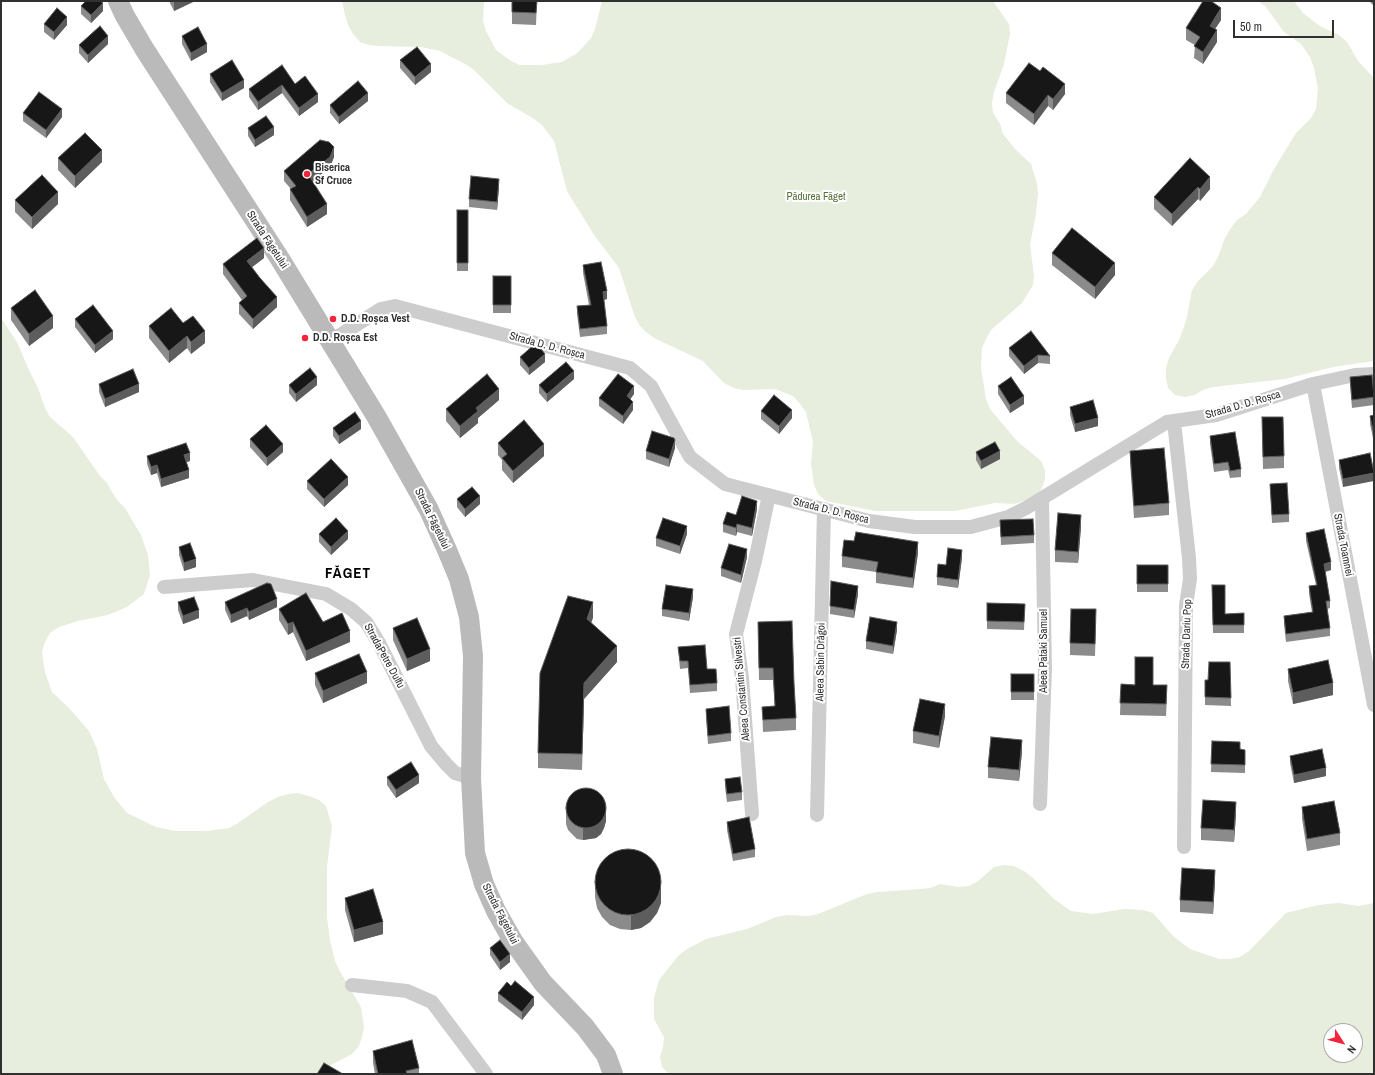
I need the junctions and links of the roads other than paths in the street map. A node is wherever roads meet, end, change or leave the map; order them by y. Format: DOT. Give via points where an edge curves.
graph roads {
  1 [pos="118,1"];
  2 [pos="331,342"];
  3 [pos="1374,374"];
  4 [pos="1313,384"];
  5 [pos="1174,422"];
  6 [pos="769,495"];
  7 [pos="1042,499"];
  8 [pos="824,509"];
  9 [pos="164,587"];
  10 [pos="1374,705"];
  11 [pos="471,778"];
  12 [pos="1040,804"];
  13 [pos="752,814"];
  14 [pos="817,815"];
  15 [pos="1184,847"];
  16 [pos="352,985"];
  17 [pos="486,1074"];
  18 [pos="613,1074"];
  1 -- 2 [label="main road, Strada Făgetului" via="145,50"];
  2 -- 6 [label="street, Strada D. D. Roșca" via="381,309 394,306 630,368 650,386 690,457 725,484"];
  2 -- 11 [label="main road, Strada Făgetului" via="429,510 459,579 469,617 472,644"];
  3 -- 4 [label="street, Strada D. D. Roșca" via="1355,375"];
  4 -- 5 [label="street, Strada D. D. Roșca" via="1216,415"];
  4 -- 10 [label="street, Strada Toamnei"];
  5 -- 7 [label="street, Strada D. D. Roșca" via="1167,422"];
  5 -- 15 [label="street, Strada Dariu Pop" via="1190,558 1186,605"];
  6 -- 8 [label="street, Strada D. D. Roșca"];
  6 -- 13 [label="street, Aleea Constantin Silvestri" via="736,634 742,678"];
  7 -- 8 [label="street, Strada D. D. Roșca" via="1008,517 971,527 915,528 869,521"];
  7 -- 12 [label="street, Aleea Pataki Samuel" via="1045,669"];
  8 -- 14 [label="street, Aleea Sabin Drăgoi"];
  9 -- 11 [label="street, StradaPetre Dulfu" via="253,580 326,594 351,609 366,622 379,643 431,746 455,773"];
  11 -- 18 [label="main road, Strada Făgetului" via="475,853 484,884 496,911 513,941 543,982 606,1055"];
  16 -- 17 [label="street" via="407,991 432,1002"];
}
